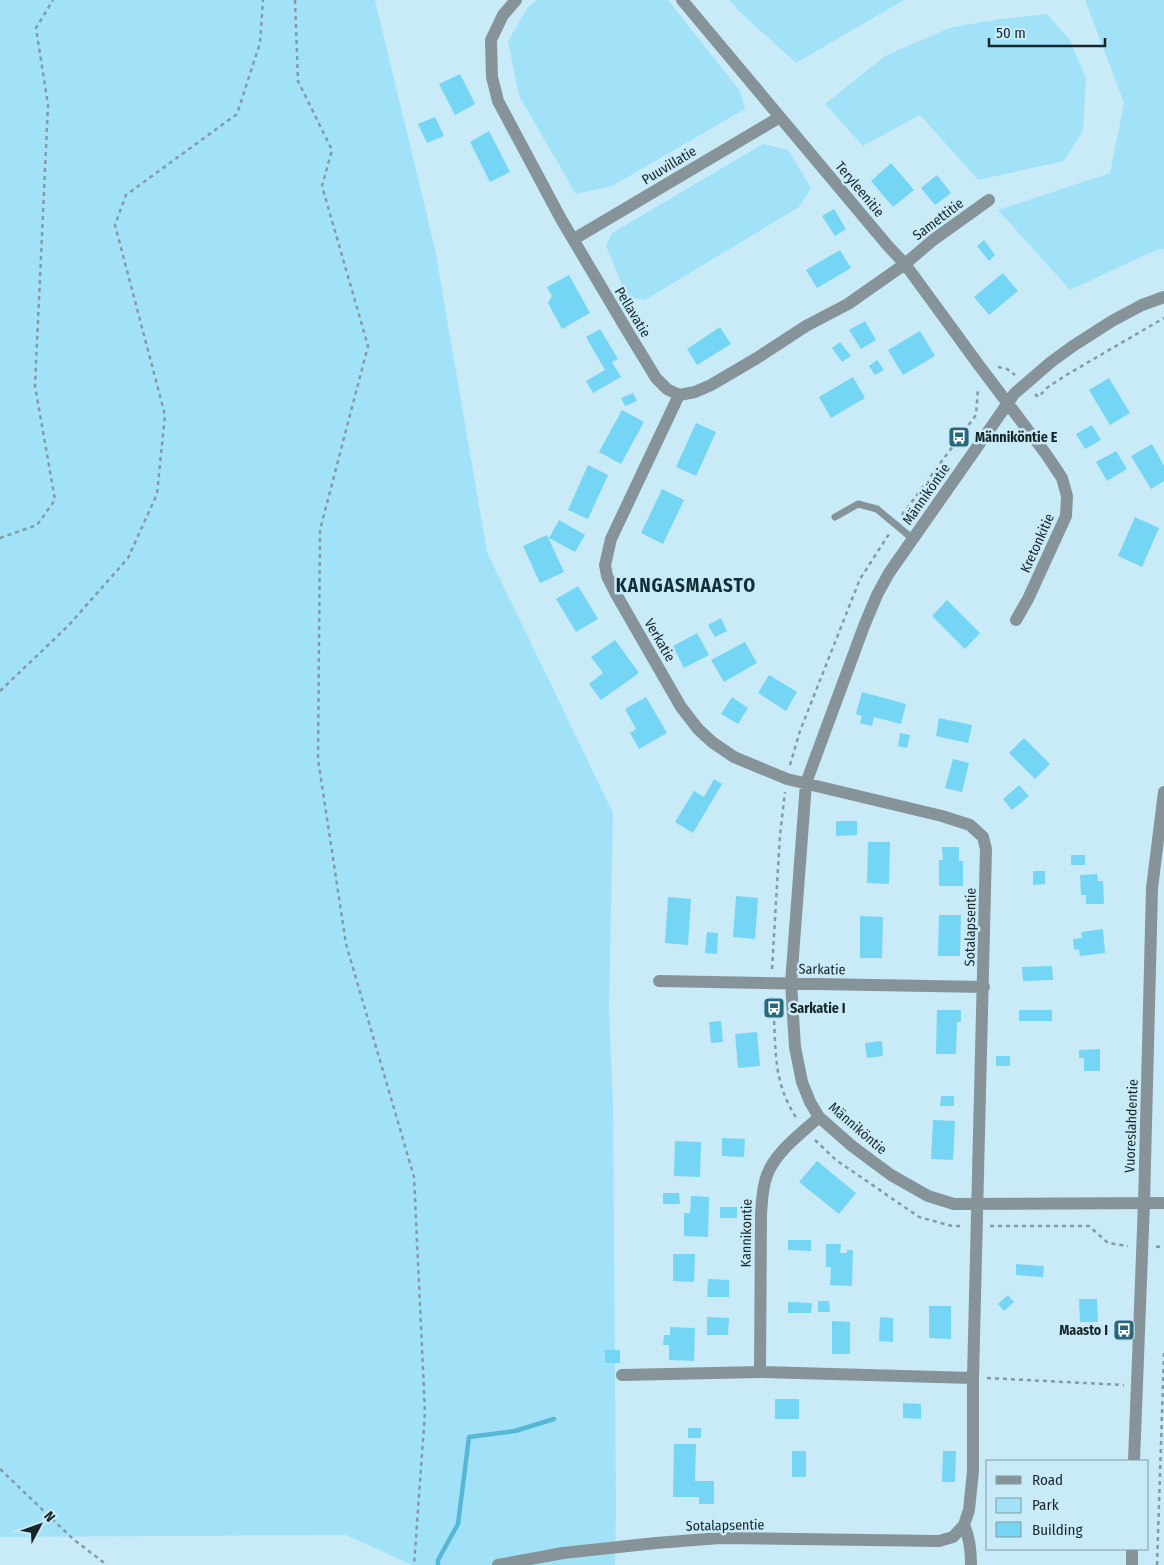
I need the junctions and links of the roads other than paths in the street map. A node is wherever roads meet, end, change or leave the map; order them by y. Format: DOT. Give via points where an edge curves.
graph roads {
  1 [pos="516,0"];
  2 [pos="682,0"];
  3 [pos="780,117"];
  4 [pos="989,200"];
  5 [pos="574,239"];
  6 [pos="905,264"];
  7 [pos="1164,297"];
  8 [pos="679,395"];
  9 [pos="1008,403"];
  10 [pos="835,517"];
  11 [pos="913,539"];
  12 [pos="1016,620"];
  13 [pos="806,783"];
  14 [pos="1164,792"];
  15 [pos="659,981"];
  16 [pos="791,983"];
  17 [pos="984,987"];
  18 [pos="819,1117"];
  19 [pos="1144,1203"];
  20 [pos="1164,1203"];
  21 [pos="978,1205"];
  22 [pos="760,1372"];
  23 [pos="622,1375"];
  24 [pos="973,1378"];
  25 [pos="1134,1460"];
  26 [pos="964,1526"];
  27 [pos="1132,1550"];
  28 [pos="498,1565"];
  29 [pos="970,1565"];
  30 [pos="1132,1565"];
  1 -- 5 [label="street, Pellavatie" via="491,40 492,77 498,101"];
  2 -- 3 [label="street, Teryleenitie"];
  3 -- 5 [label="street, Puuvillatie"];
  3 -- 6 [label="street, Teryleenitie"];
  4 -- 6 [label="street, Samettitie"];
  5 -- 8 [label="street, Pellavatie" via="656,378"];
  6 -- 8 [label="street" via="848,304 711,385"];
  6 -- 9 [label="street, Teryleenitie"];
  7 -- 9 [label="street, Männiköntie" via="1112,321 1073,346 1014,394"];
  8 -- 13 [label="street, Verkatie" via="611,538 605,565 607,576 681,707 698,729 734,757 787,779"];
  9 -- 11 [label="street, Männiköntie"];
  9 -- 12 [label="street, Kretonkitie" via="1062,478 1068,496 1066,516"];
  10 -- 11 [label="lane" via="858,504 877,509"];
  11 -- 13 [label="street, Männiköntie" via="889,573 864,626"];
  13 -- 16 [label="street, Männiköntie"];
  13 -- 17 [label="street, Sotalapsentie" via="942,816 970,825 983,837 986,849"];
  14 -- 19 [label="street, Vuoreslahdentie" via="1152,888"];
  15 -- 16 [label="street, Sarkatie"];
  16 -- 17 [label="street, Sarkatie"];
  16 -- 18 [label="street, Männiköntie" via="795,1046 802,1082"];
  17 -- 21 [label="street, Sotalapsentie"];
  18 -- 21 [label="street, Männiköntie" via="891,1175 928,1196 954,1204"];
  18 -- 22 [label="street, Kannikontie" via="774,1161 763,1190"];
  19 -- 20 [label="street, Männiköntie"];
  19 -- 21 [label="street, Männiköntie"];
  19 -- 25 [label="street, Vuoreslahdentie"];
  21 -- 24 [label="street, Sotalapsentie"];
  22 -- 23 [label="street"];
  22 -- 24 [label="street"];
  24 -- 26 [label="street, Sotalapsentie" via="972,1470 969,1510"];
  26 -- 28 [label="street, Sotalapsentie" via="953,1537 939,1541 720,1538 563,1553"];
  26 -- 29 [label="street" via="971,1550"];
  27 -- 30 [label="street"];
}
